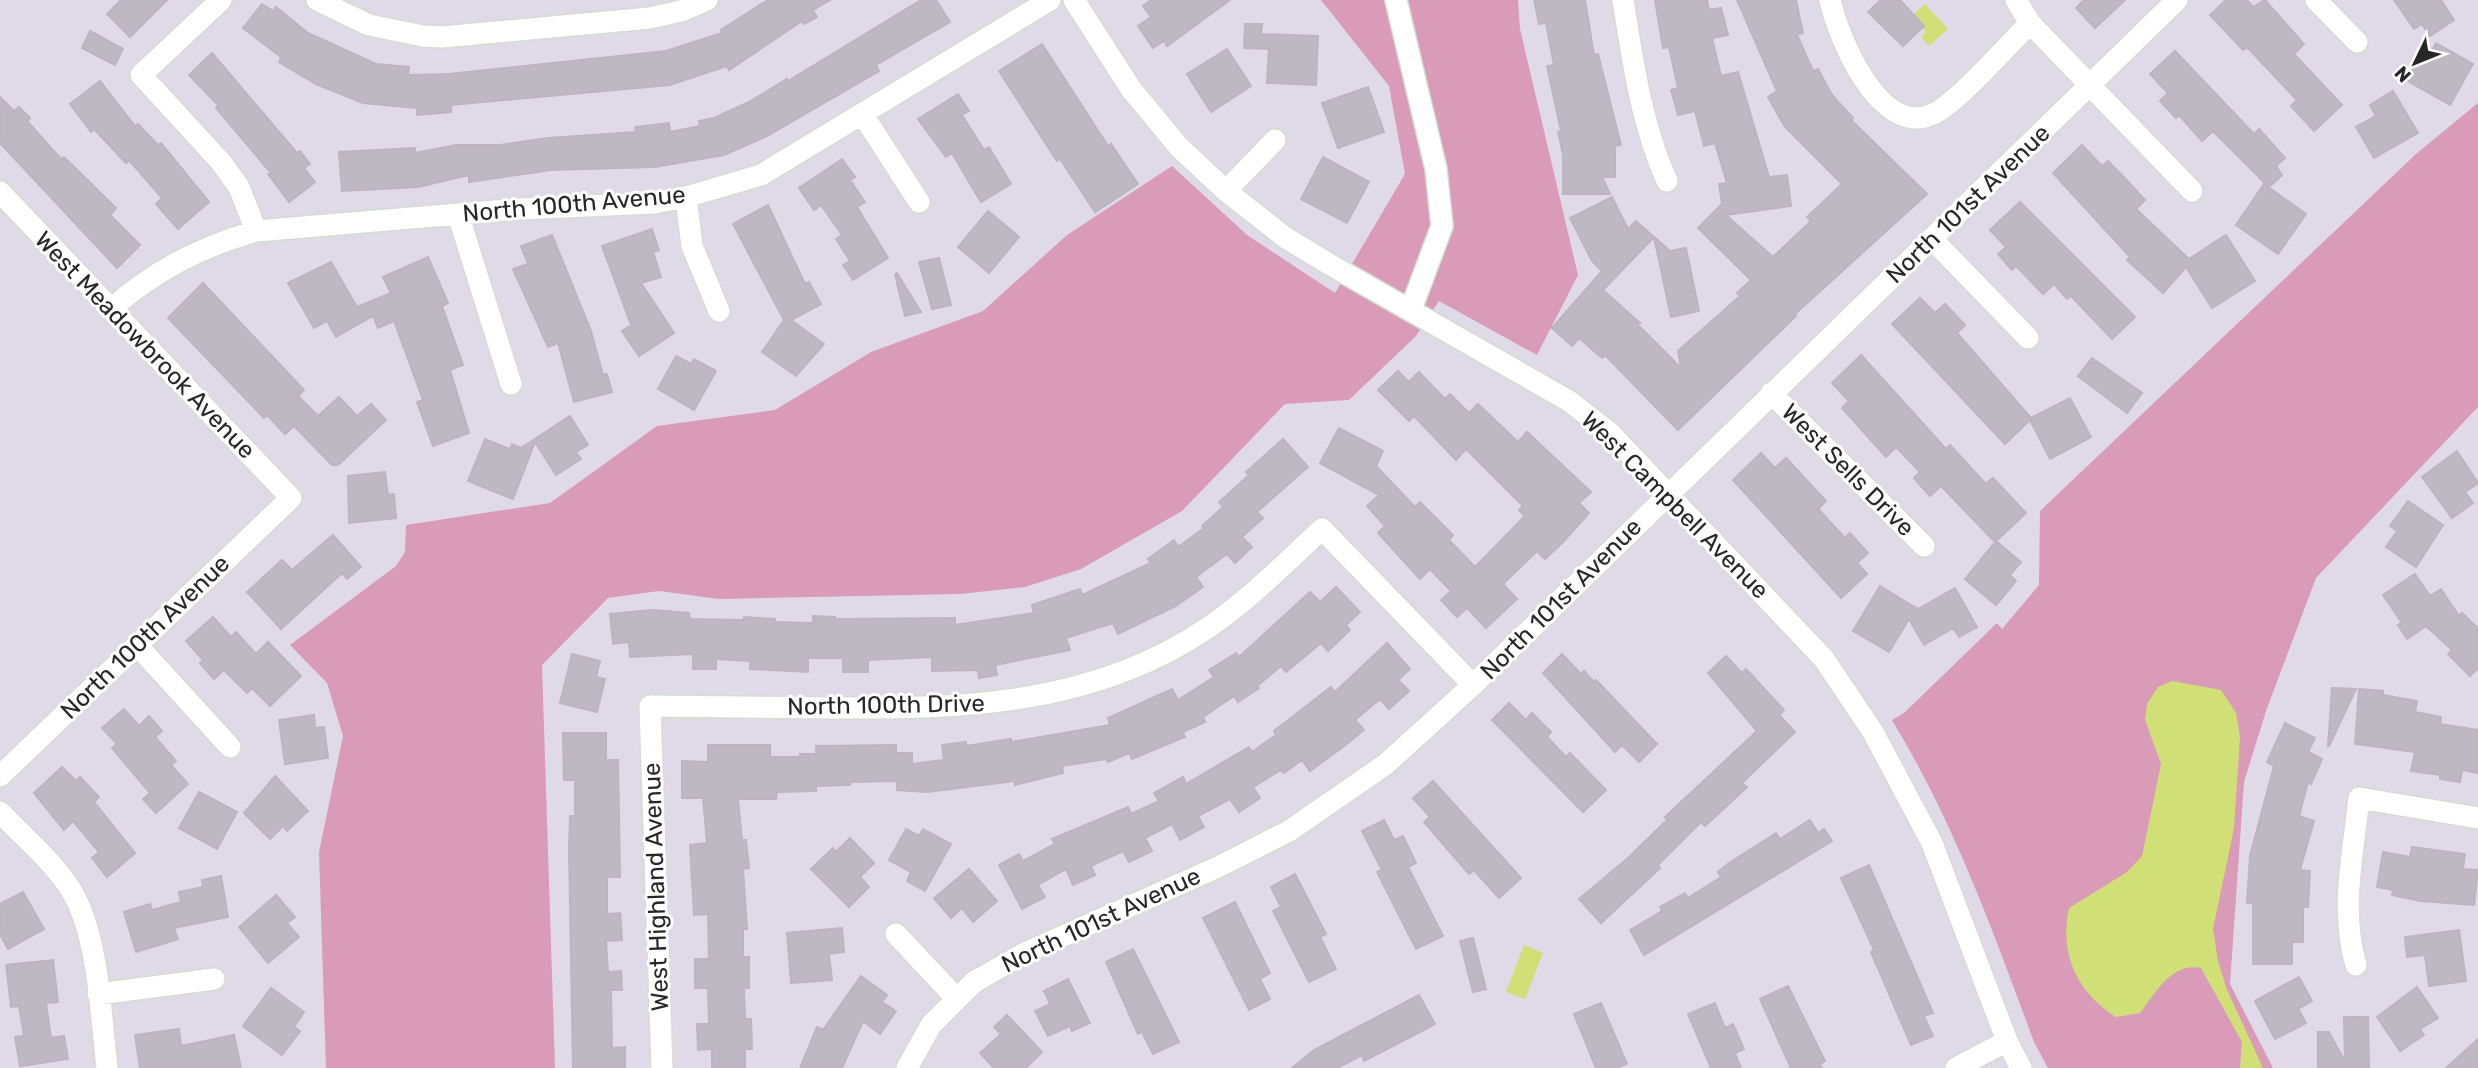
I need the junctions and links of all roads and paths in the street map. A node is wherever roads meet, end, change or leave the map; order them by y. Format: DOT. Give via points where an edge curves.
graph roads {
  1 [pos="221,0"];
  2 [pos="317,0"];
  3 [pos="707,0"];
  4 [pos="1050,0"];
  5 [pos="1074,0"];
  6 [pos="1396,0"];
  7 [pos="1623,0"];
  8 [pos="1830,0"];
  9 [pos="2016,0"];
  10 [pos="2177,0"];
  11 [pos="2316,0"];
  12 [pos="2030,23"];
  13 [pos="2357,42"];
  14 [pos="2090,85"];
  15 [pos="863,115"];
  16 [pos="1275,140"];
  17 [pos="1667,181"];
  18 [pos="1226,191"];
  19 [pos="2193,191"];
  20 [pos="0,192"];
  21 [pos="686,197"];
  22 [pos="919,202"];
  23 [pos="458,214"];
  24 [pos="256,231"];
  25 [pos="1931,239"];
  26 [pos="111,309"];
  27 [pos="1411,309"];
  28 [pos="719,311"];
  29 [pos="2028,338"];
  30 [pos="511,384"];
  31 [pos="1771,393"];
  32 [pos="1668,493"];
  33 [pos="291,498"];
  34 [pos="1924,546"];
  35 [pos="136,645"];
  36 [pos="1473,685"];
  37 [pos="650,706"];
  38 [pos="230,747"];
  39 [pos="0,776"];
  40 [pos="0,812"];
  41 [pos="2478,818"];
  42 [pos="896,934"];
  43 [pos="2356,965"];
  44 [pos="214,979"];
  45 [pos="98,994"];
  46 [pos="956,998"];
  47 [pos="2007,1041"];
  48 [pos="107,1068"];
  49 [pos="662,1068"];
  50 [pos="907,1068"];
  51 [pos="1956,1068"];
  52 [pos="2021,1068"];
  1 -- 24 [label="street" via="141,75 220,160 239,187"];
  2 -- 3 [label="street" via="369,26 442,37 650,18"];
  4 -- 15 [label="street, North 100th Avenue"];
  5 -- 18 [label="street, West Campbell Avenue" via="1131,89 1179,146"];
  6 -- 27 [label="street" via="1436,169 1442,226"];
  7 -- 17 [label="street" via="1644,119"];
  8 -- 12 [label="street" via="1843,44 1869,87 1894,111 1916,118 1940,111"];
  9 -- 12 [label="street"];
  10 -- 14 [label="street, North 101st Avenue"];
  11 -- 13 [label="street"];
  12 -- 14 [label="street"];
  14 -- 19 [label="street"];
  14 -- 25 [label="street, North 101st Avenue"];
  15 -- 21 [label="street, North 100th Avenue" via="761,175"];
  15 -- 22 [label="street"];
  16 -- 18 [label="street"];
  18 -- 27 [label="street, West Campbell Avenue" via="1286,237"];
  20 -- 26 [label="street, West Meadowbrook Avenue"];
  21 -- 23 [label="street, North 100th Avenue" via="654,203"];
  21 -- 28 [label="street" via="692,246"];
  23 -- 24 [label="street, North 100th Avenue"];
  23 -- 30 [label="street"];
  24 -- 26 [label="street, North 100th Avenue" via="226,239 168,266"];
  25 -- 29 [label="street"];
  25 -- 31 [label="street, North 101st Avenue"];
  26 -- 33 [label="street, West Meadowbrook Avenue"];
  27 -- 32 [label="street, West Campbell Avenue" via="1569,401 1610,433"];
  31 -- 32 [label="street, North 101st Avenue"];
  31 -- 34 [label="street, West Sells Drive"];
  32 -- 36 [label="street, North 101st Avenue"];
  32 -- 47 [label="street, West Campbell Avenue" via="1825,659 1873,732 1932,844"];
  33 -- 35 [label="street, North 100th Avenue"];
  35 -- 38 [label="street"];
  35 -- 39 [label="street, North 100th Avenue"];
  36 -- 37 [label="street, North 100th Drive" via="1322,529 1209,627 1147,662 1060,692 960,708"];
  36 -- 46 [label="street, North 101st Avenue" via="1386,764 1308,819 1248,853 1013,960"];
  37 -- 49 [label="street, West Highland Avenue"];
  40 -- 45 [label="street" via="61,877 77,901 87,929"];
  41 -- 43 [label="street" via="2359,799 2348,902 2348,937"];
  42 -- 46 [label="street"];
  44 -- 45 [label="street"];
  45 -- 48 [label="street"];
  46 -- 50 [label="street, North 101st Avenue" via="932,1025"];
  47 -- 51 [label="street"];
  47 -- 52 [label="street, West Campbell Avenue"];
}
